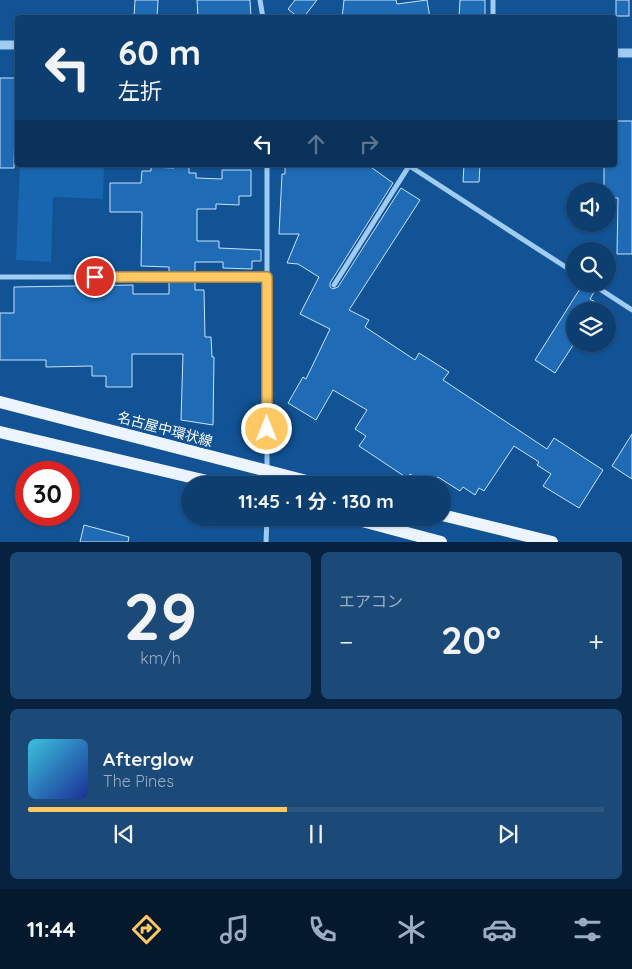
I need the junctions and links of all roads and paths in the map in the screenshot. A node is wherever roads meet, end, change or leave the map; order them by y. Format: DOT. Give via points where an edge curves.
graph roads {
  1 [pos="260,0"];
  2 [pos="493,0"];
  3 [pos="262,15"];
  4 [pos="493,15"];
  5 [pos="0,45"];
  6 [pos="15,45"];
  7 [pos="617,53"];
  8 [pos="632,54"];
  9 [pos="266,167"];
  10 [pos="408,167"];
  11 [pos="412,167"];
  12 [pos="566,267"];
  13 [pos="0,277"];
  14 [pos="267,277"];
  15 [pos="334,285"];
  16 [pos="604,292"];
  17 [pos="632,310"];
  18 [pos="0,402"];
  19 [pos="0,432"];
  20 [pos="186,476"];
  21 [pos="260,476"];
  22 [pos="267,476"];
  23 [pos="451,517"];
  24 [pos="267,526"];
  25 [pos="381,526"];
  26 [pos="266,542"];
  27 [pos="441,542"];
  28 [pos="552,542"];
  1 -- 3 [label="street"];
  2 -- 4 [label="street"];
  5 -- 6 [label="street"];
  7 -- 8 [label="street"];
  9 -- 14 [label="street"];
  10 -- 15 [label="street"];
  11 -- 12 [label="street"];
  13 -- 14 [label="street"];
  14 -- 22 [label="street"];
  16 -- 17 [label="street"];
  18 -- 21 [label="main road, 名古屋中環状線"];
  19 -- 20 [label="main road"];
  23 -- 28 [label="main road"];
  24 -- 26 [label="street"];
  25 -- 27 [label="main road"];
}
